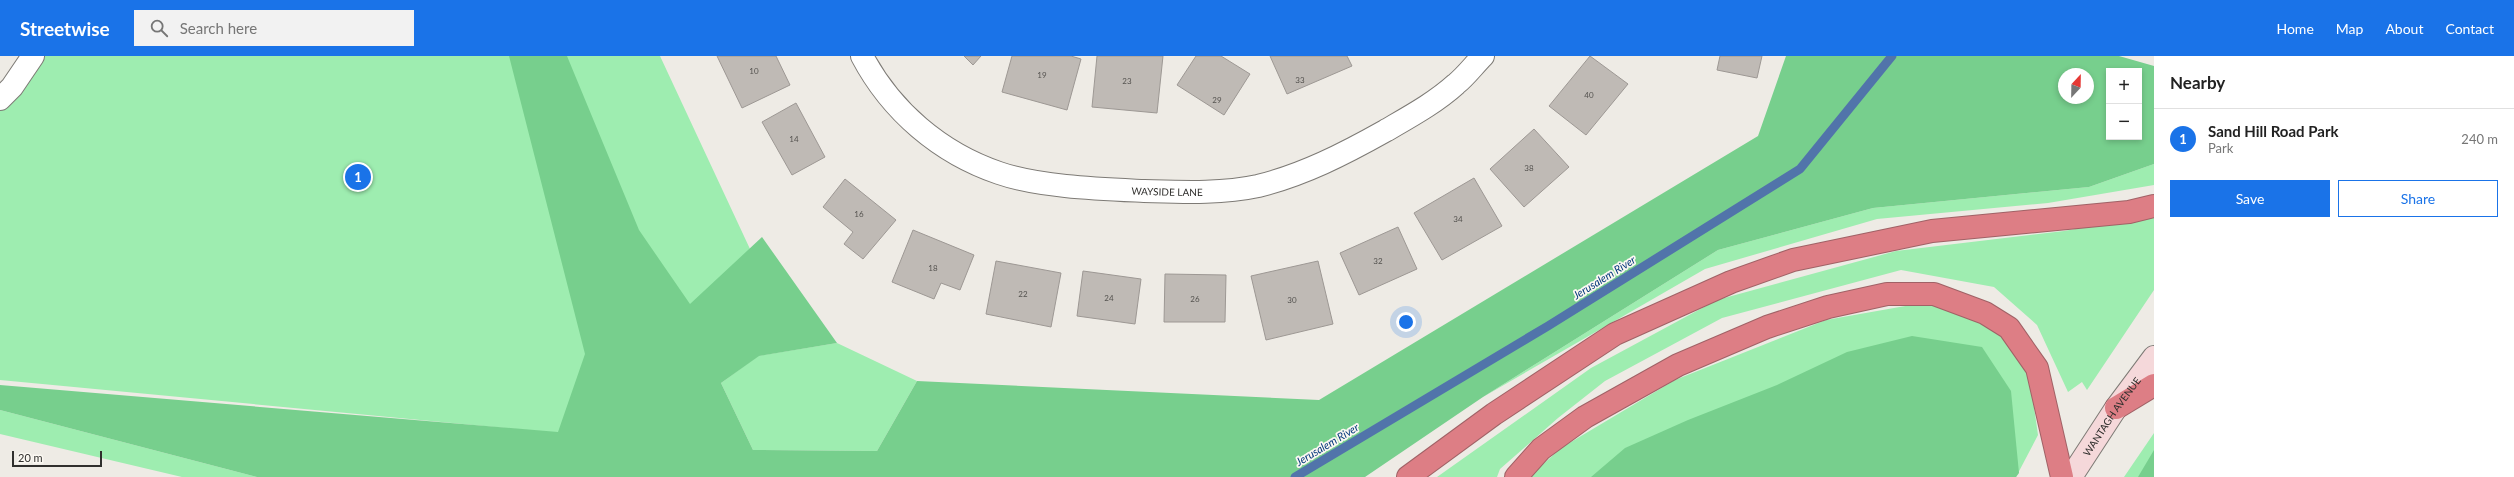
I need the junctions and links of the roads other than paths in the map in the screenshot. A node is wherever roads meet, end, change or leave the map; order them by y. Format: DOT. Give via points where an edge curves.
graph roads {
  1 [pos="33,56"];
  2 [pos="862,56"];
  3 [pos="1483,56"];
  4 [pos="0,99"];
  5 [pos="2154,206"];
  6 [pos="2154,357"];
  7 [pos="2154,385"];
  8 [pos="2116,408"];
  9 [pos="1408,477"];
  10 [pos="1516,477"];
  11 [pos="2062,477"];
  12 [pos="2071,477"];
  1 -- 4 [label="street"];
  2 -- 3 [label="street, WAYSIDE LANE" via="896,108 923,132 965,159 993,171 1061,185 1194,192 1257,186 1327,163 1420,111 1456,84"];
  5 -- 9 [label="highway" via="2129,212 1932,231 1793,260 1731,282 1615,334 1494,414"];
  6 -- 8 [label="main road, WANTAGH AVENUE"];
  7 -- 8 [label="highway"];
  8 -- 12 [label="main road, WANTAGH AVENUE"];
  10 -- 11 [label="highway" via="1541,449 1586,417 1678,365 1767,327 1828,307 1887,294 1934,294 1985,313 2009,328 2037,368"];
}
